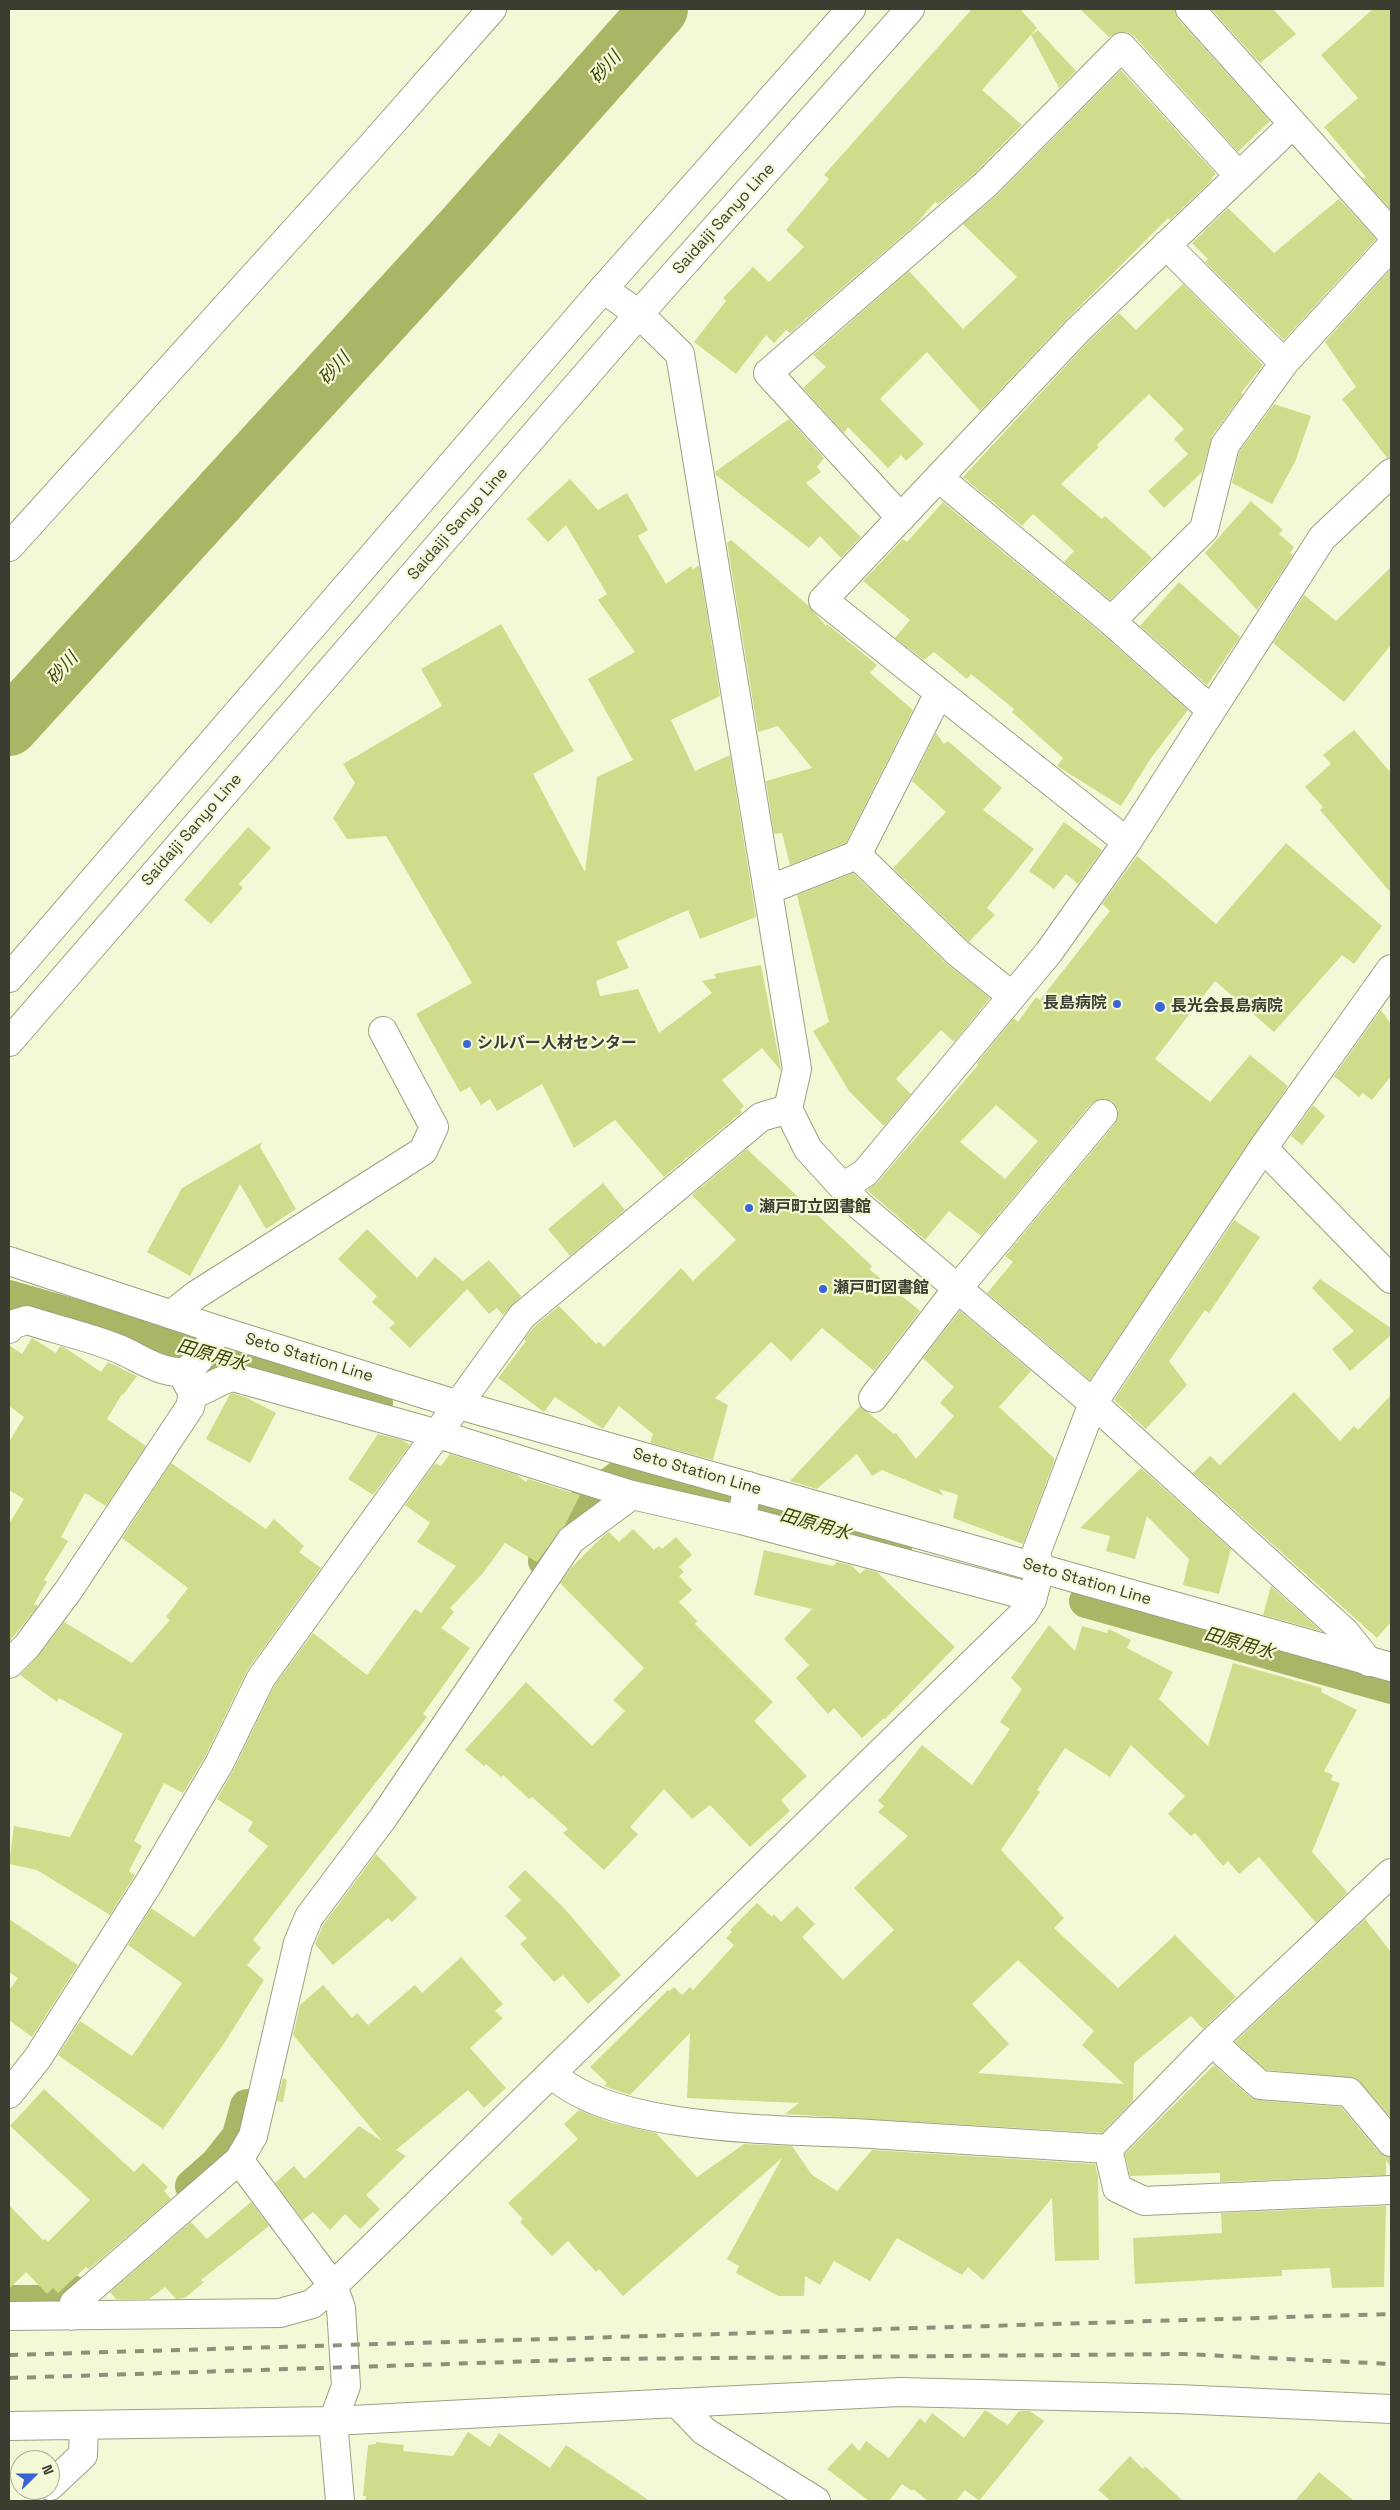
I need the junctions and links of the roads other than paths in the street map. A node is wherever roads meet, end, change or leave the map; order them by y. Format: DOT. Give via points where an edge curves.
graph roads {
  1 [pos="492,9"];
  2 [pos="851,9"];
  3 [pos="910,9"];
  4 [pos="1190,9"];
  5 [pos="1292,125"];
  6 [pos="1239,176"];
  7 [pos="1391,233"];
  8 [pos="1166,245"];
  9 [pos="1391,246"];
  10 [pos="603,289"];
  11 [pos="639,314"];
  12 [pos="1284,363"];
  13 [pos="1391,473"];
  14 [pos="939,478"];
  15 [pos="901,518"];
  16 [pos="9,546"];
  17 [pos="1111,621"];
  18 [pos="939,693"];
  19 [pos="1211,710"];
  20 [pos="1127,842"];
  21 [pos="857,855"];
  22 [pos="768,890"];
  23 [pos="1391,969"];
  24 [pos="9,978"];
  25 [pos="1012,996"];
  26 [pos="383,1031"];
  27 [pos="9,1042"];
  28 [pos="788,1109"];
  29 [pos="1103,1114"];
  30 [pos="1264,1148"];
  31 [pos="844,1186"];
  32 [pos="9,1261"];
  33 [pos="1391,1279"];
  34 [pos="957,1289"];
  35 [pos="172,1314"];
  36 [pos="9,1329"];
  37 [pos="214,1337"];
  38 [pos="188,1378"];
  39 [pos="872,1398"];
  40 [pos="1094,1403"];
  41 [pos="459,1405"];
  42 [pos="438,1434"];
  43 [pos="632,1495"];
  44 [pos="744,1503"];
  45 [pos="1040,1569"];
  46 [pos="1032,1600"];
  47 [pos="9,1664"];
  48 [pos="1380,1664"];
  49 [pos="1391,1873"];
  50 [pos="1212,2042"];
  51 [pos="552,2074"];
  52 [pos="9,2094"];
  53 [pos="1391,2142"];
  54 [pos="1108,2149"];
  55 [pos="240,2160"];
  56 [pos="1391,2190"];
  57 [pos="333,2286"];
  58 [pos="9,2316"];
  59 [pos="72,2316"];
  60 [pos="677,2403"];
  61 [pos="1391,2409"];
  62 [pos="333,2421"];
  63 [pos="84,2425"];
  64 [pos="9,2426"];
  65 [pos="60,2477"];
  66 [pos="340,2501"];
  67 [pos="816,2501"];
  1 -- 16 [label="street"];
  2 -- 10 [label="street"];
  3 -- 11 [label="street, Saidaiji Sanyo Line"];
  4 -- 5 [label="street"];
  5 -- 6 [label="street"];
  5 -- 7 [label="street"];
  6 -- 8 [label="street"];
  6 -- 15 [label="street" via="1122,47 985,185 768,373"];
  8 -- 12 [label="street"];
  8 -- 14 [label="street" via="1078,330"];
  9 -- 12 [label="street"];
  10 -- 11 [label="street"];
  10 -- 24 [label="street"];
  11 -- 22 [label="street" via="680,354"];
  11 -- 27 [label="street, Saidaiji Sanyo Line"];
  12 -- 17 [label="street" via="1225,445 1204,529"];
  13 -- 19 [label="street" via="1322,538"];
  14 -- 15 [label="street"];
  14 -- 17 [label="street"];
  15 -- 18 [label="street" via="823,600"];
  17 -- 19 [label="street"];
  18 -- 20 [label="street"];
  18 -- 21 [label="street"];
  19 -- 20 [label="street"];
  20 -- 25 [label="street" via="1049,952"];
  21 -- 22 [label="street"];
  21 -- 25 [label="street" via="957,952"];
  22 -- 28 [label="street" via="797,1069"];
  23 -- 30 [label="street"];
  25 -- 31 [label="street" via="865,1173"];
  26 -- 35 [label="street" via="434,1127 424,1151 196,1295"];
  28 -- 31 [label="street" via="808,1149"];
  28 -- 41 [label="street" via="761,1117 522,1316"];
  29 -- 34 [label="street"];
  30 -- 33 [label="street"];
  30 -- 40 [label="street"];
  31 -- 34 [label="street" via="860,1206"];
  32 -- 35 [label="street, Seto Station Line"];
  34 -- 39 [label="street"];
  34 -- 40 [label="street"];
  35 -- 37 [label="street, Seto Station Line"];
  36 -- 38 [label="street" via="27,1320 118,1349"];
  37 -- 38 [label="street"];
  37 -- 41 [label="street, Seto Station Line"];
  38 -- 42 [label="street" via="207,1390 221,1380 233,1377"];
  38 -- 47 [label="street" via="190,1407 68,1592"];
  40 -- 45 [label="street" via="1036,1553"];
  40 -- 48 [label="street"];
  41 -- 42 [label="street"];
  41 -- 44 [label="street, Seto Station Line"];
  42 -- 43 [label="street"];
  42 -- 52 [label="street" via="262,1678 219,1764 150,1881 37,2059"];
  43 -- 44 [label="street"];
  43 -- 55 [label="street" via="571,1540 383,1818 310,1917 298,1943 253,2136"];
  44 -- 45 [label="street, Seto Station Line"];
  44 -- 46 [label="street"];
  45 -- 46 [label="street"];
  45 -- 48 [label="street, Seto Station Line"];
  46 -- 51 [label="street" via="1024,1612"];
  49 -- 50 [label="street"];
  50 -- 53 [label="street" via="1260,2085 1348,2092"];
  50 -- 54 [label="street"];
  51 -- 54 [label="street" via="564,2085 611,2107 688,2123"];
  51 -- 57 [label="street"];
  54 -- 56 [label="street" via="1117,2188 1144,2201"];
  55 -- 57 [label="street"];
  55 -- 59 [label="street" via="74,2303"];
  57 -- 59 [label="street" via="312,2304 280,2313"];
  57 -- 62 [label="street" via="341,2308 346,2386"];
  58 -- 59 [label="street"];
  60 -- 61 [label="street" via="900,2392 1178,2399"];
  60 -- 62 [label="street"];
  60 -- 67 [label="street" via="704,2431"];
  62 -- 63 [label="street"];
  62 -- 66 [label="street"];
  63 -- 64 [label="street"];
  63 -- 65 [label="street" via="83,2455"];
}
